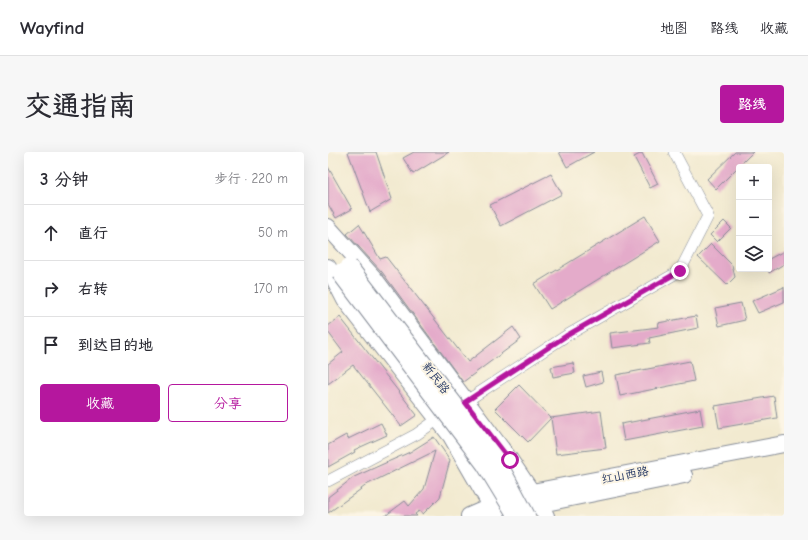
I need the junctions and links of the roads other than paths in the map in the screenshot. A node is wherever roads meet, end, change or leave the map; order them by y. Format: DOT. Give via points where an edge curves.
graph roads {
  1 [pos="674,152"];
  2 [pos="328,227"];
  3 [pos="328,260"];
  4 [pos="339,268"];
  5 [pos="465,402"];
  6 [pos="438,419"];
  7 [pos="784,444"];
  8 [pos="784,455"];
  9 [pos="328,481"];
  10 [pos="539,504"];
  11 [pos="496,513"];
  12 [pos="469,516"];
  13 [pos="515,516"];
  14 [pos="526,516"];
  1 -- 5 [label="street" via="708,216 680,271 566,336"];
  2 -- 4 [label="main road"];
  2 -- 5 [label="main road" via="374,278"];
  3 -- 4 [label="main road"];
  4 -- 6 [label="main road" via="345,300"];
  4 -- 13 [label="main road, 新民路, bridge" via="486,465"];
  4 -- 14 [label="main road, 新民路, bridge" via="496,458"];
  5 -- 10 [label="main road" via="510,460"];
  6 -- 9 [label="street" via="417,434"];
  6 -- 11 [label="main road" via="451,436"];
  7 -- 10 [label="main road, 红山西路"];
  8 -- 10 [label="main road, 红山西路"];
  10 -- 11 [label="main road, 红山西路"];
  11 -- 12 [label="main road, 红山西路"];
}
